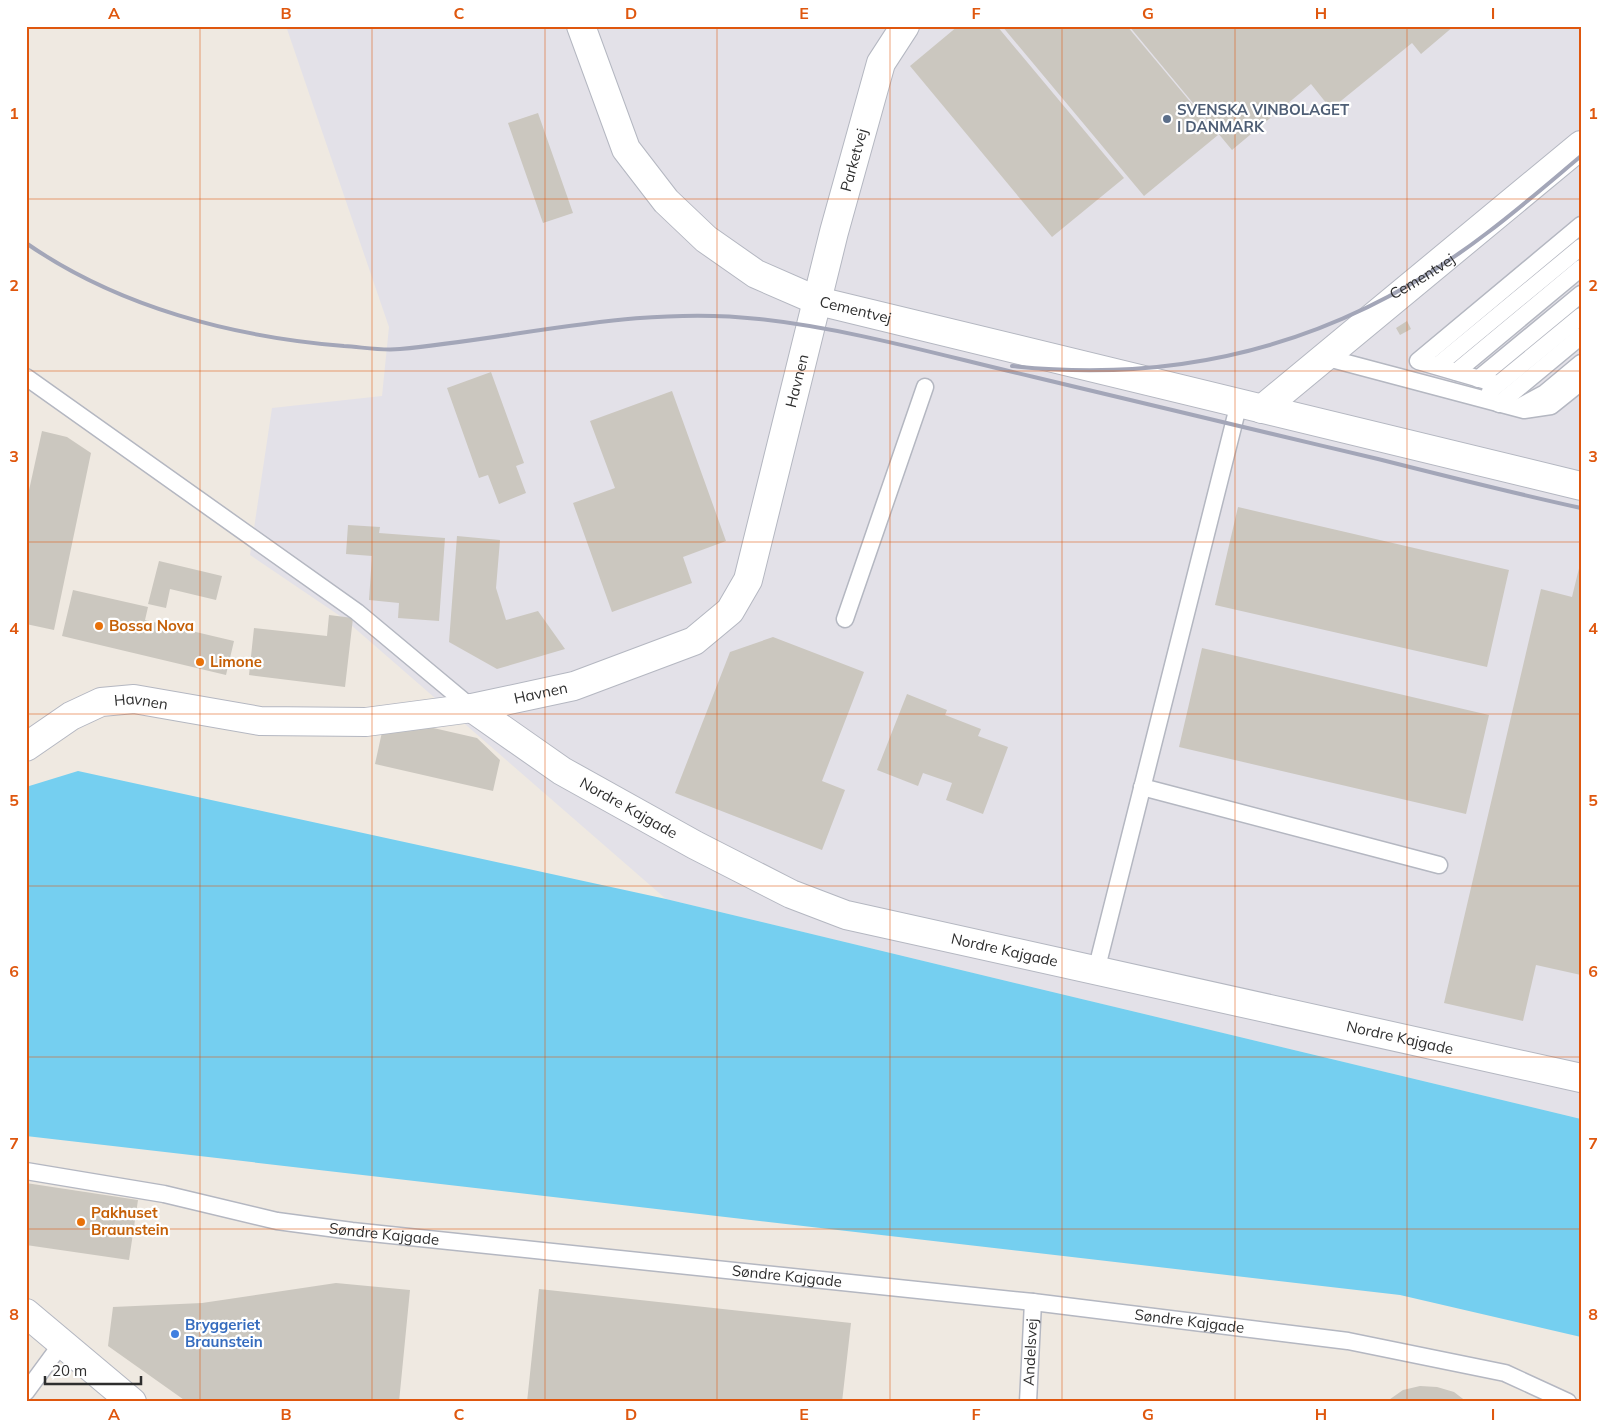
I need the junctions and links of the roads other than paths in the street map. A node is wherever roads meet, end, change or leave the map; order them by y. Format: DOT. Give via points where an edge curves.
graph roads {
  1 [pos="581,26"];
  2 [pos="905,26"];
  3 [pos="1581,145"];
  4 [pos="1581,225"];
  5 [pos="1581,247"];
  6 [pos="1581,268"];
  7 [pos="1581,294"];
  8 [pos="818,301"];
  9 [pos="1581,316"];
  10 [pos="1581,336"];
  11 [pos="1324,357"];
  12 [pos="1581,363"];
  13 [pos="1437,366"];
  14 [pos="1456,372"];
  15 [pos="26,377"];
  16 [pos="1478,378"];
  17 [pos="1581,382"];
  18 [pos="1497,384"];
  19 [pos="926,387"];
  20 [pos="1480,399"];
  21 [pos="1499,404"];
  22 [pos="1250,406"];
  23 [pos="1517,408"];
  24 [pos="1581,486"];
  25 [pos="845,619"];
  26 [pos="472,708"];
  27 [pos="26,747"];
  28 [pos="1142,787"];
  29 [pos="1439,865"];
  30 [pos="1096,971"];
  31 [pos="1581,1078"];
  32 [pos="26,1171"];
  33 [pos="1033,1302"];
  34 [pos="26,1314"];
  35 [pos="62,1343"];
  36 [pos="26,1392"];
  37 [pos="1545,1397"];
  38 [pos="132,1402"];
  39 [pos="1028,1402"];
  40 [pos="1568,1402"];
  1 -- 8 [label="street, Cementvej" via="626,149 666,201 706,240 756,274"];
  2 -- 8 [label="street, Parketvej" via="881,63"];
  3 -- 11 [label="street, Cementvej"];
  4 -- 13 [label="lane" via="1418,361"];
  5 -- 13 [label="lane"];
  6 -- 14 [label="lane"];
  7 -- 16 [label="lane"];
  8 -- 22 [label="street, Cementvej"];
  8 -- 26 [label="street, Havnen" via="748,580 730,610 694,641 630,666 574,686"];
  9 -- 18 [label="lane"];
  10 -- 21 [label="lane"];
  11 -- 20 [label="lane"];
  11 -- 22 [label="street, Cementvej"];
  12 -- 23 [label="lane" via="1545,392"];
  13 -- 14 [label="lane"];
  14 -- 16 [label="lane"];
  15 -- 26 [label="lane" via="357,612"];
  16 -- 18 [label="lane"];
  17 -- 23 [label="lane" via="1551,406"];
  18 -- 20 [label="lane"];
  19 -- 25 [label="lane"];
  20 -- 21 [label="lane"];
  21 -- 23 [label="lane"];
  22 -- 24 [label="street, Cementvej"];
  22 -- 28 [label="lane"];
  26 -- 27 [label="street, Havnen" via="366,722 260,721 134,699 101,702 71,716"];
  26 -- 30 [label="street, Nordre Kajgade" via="562,771 791,894 846,915"];
  28 -- 29 [label="lane"];
  28 -- 30 [label="lane"];
  30 -- 31 [label="street, Nordre Kajgade"];
  32 -- 33 [label="lane, Søndre Kajgade" via="164,1194 277,1221 352,1231"];
  33 -- 37 [label="lane, Søndre Kajgade" via="1348,1342 1505,1373"];
  33 -- 39 [label="lane, Andelsvej"];
  34 -- 35 [label="street"];
  35 -- 36 [label="lane"];
  35 -- 38 [label="street"];
  37 -- 40 [label="lane, Søndre Kajgade"];
}
